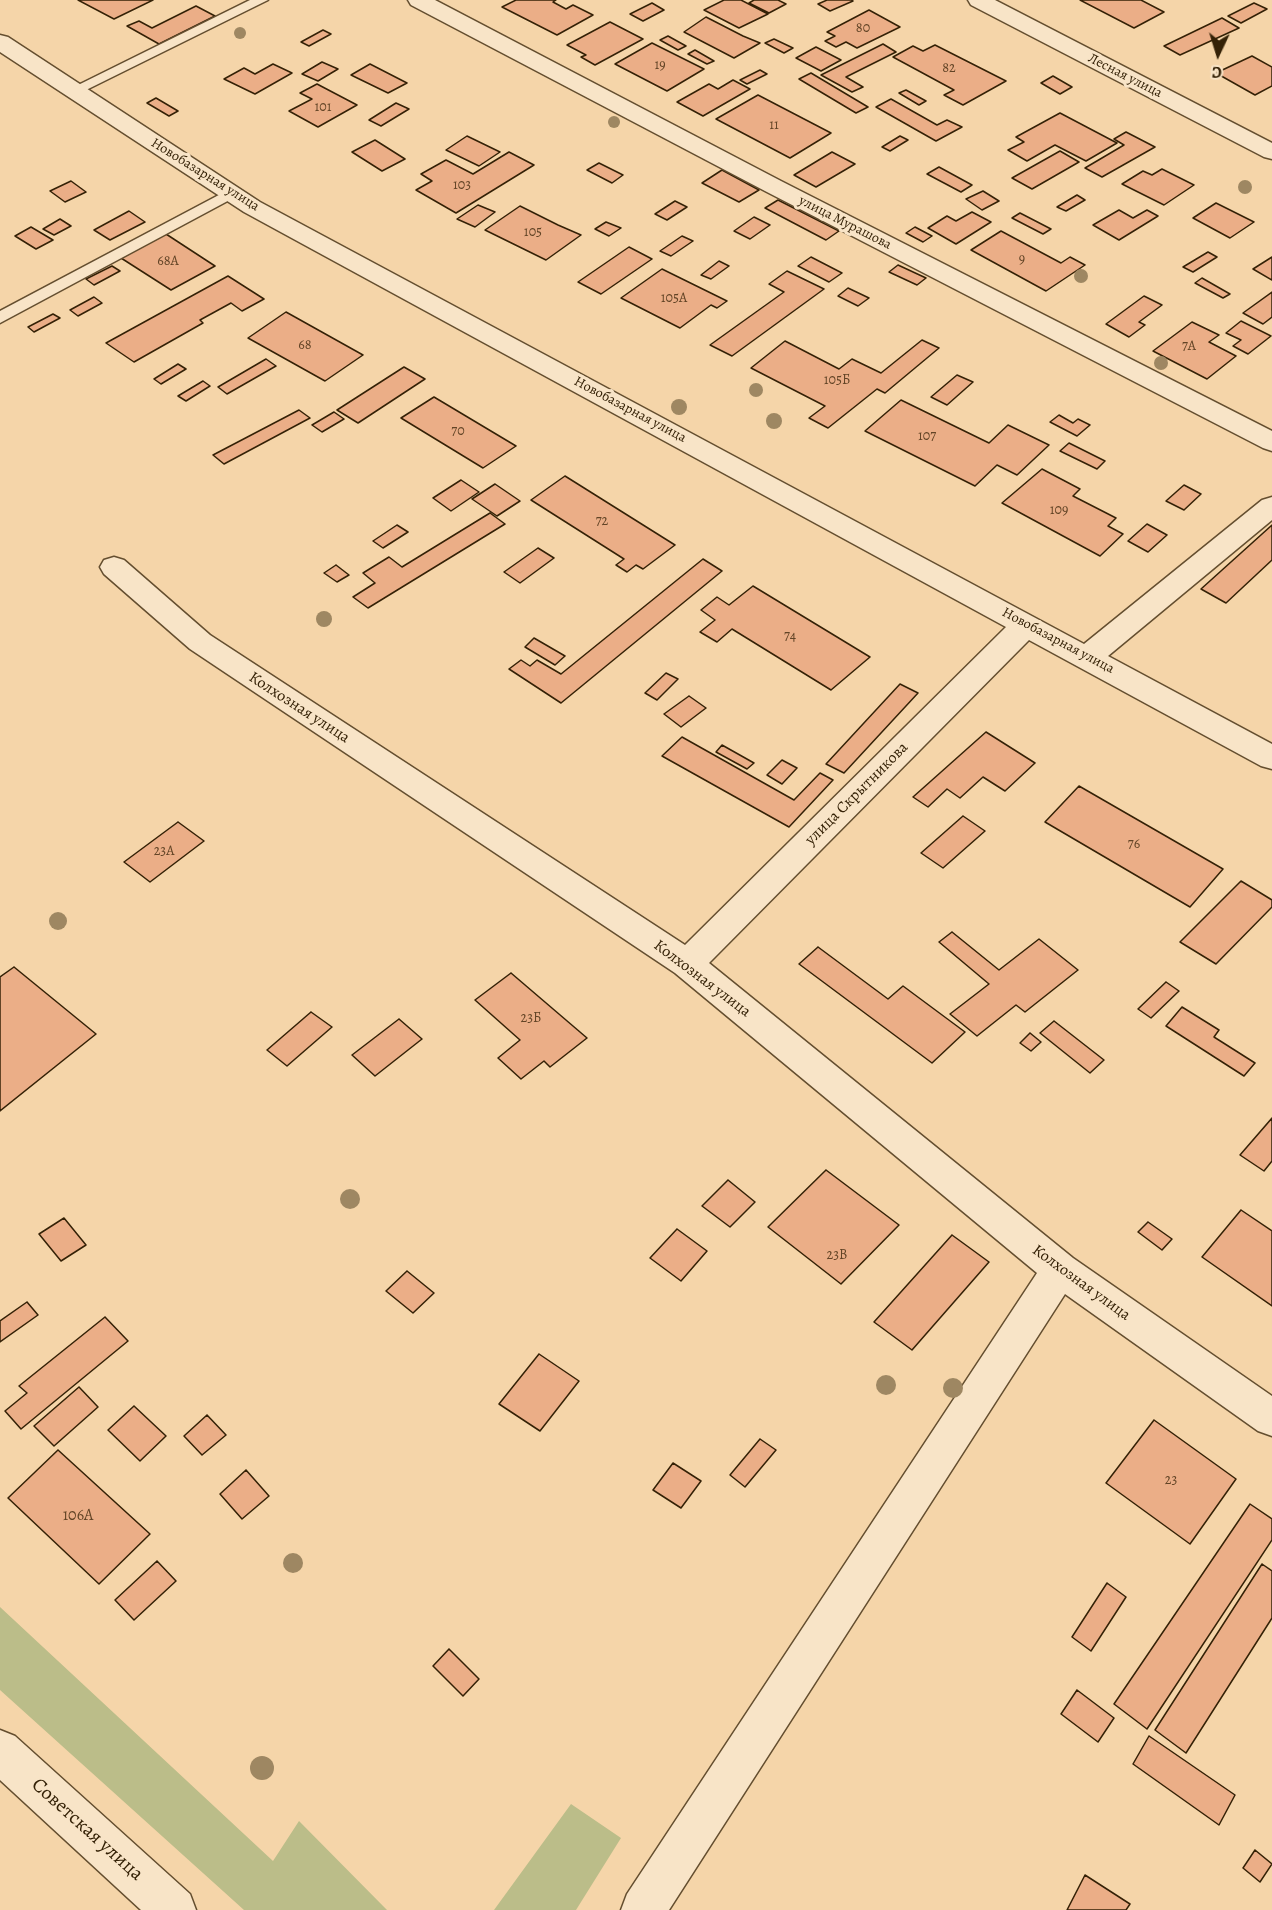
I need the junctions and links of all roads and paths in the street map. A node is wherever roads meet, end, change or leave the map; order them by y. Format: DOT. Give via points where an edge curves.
graph roads {
  1 [pos="261,0"];
  2 [pos="419,0"];
  3 [pos="979,0"];
  4 [pos="0,42"];
  5 [pos="73,91"];
  6 [pos="1272,152"];
  7 [pos="231,193"];
  8 [pos="0,318"];
  9 [pos="1272,442"];
  10 [pos="1272,506"];
  11 [pos="114,567"];
  12 [pos="1027,624"];
  13 [pos="1088,657"];
  14 [pos="1272,758"];
  15 [pos="687,964"];
  16 [pos="1060,1270"];
  17 [pos="1272,1418"];
  18 [pos="0,1750"];
  19 [pos="174,1910"];
  20 [pos="643,1910"];
  1 -- 5 [label="lane"];
  2 -- 9 [label="street, улица Мурашова"];
  3 -- 6 [label="street, Лесная улица"];
  4 -- 5 [label="street, Новобазарная улица"];
  5 -- 7 [label="street, Новобазарная улица"];
  7 -- 8 [label="lane"];
  7 -- 12 [label="street, Новобазарная улица"];
  10 -- 13 [label="street"];
  11 -- 15 [label="street, Колхозная улица" via="200,642"];
  12 -- 13 [label="street, Новобазарная улица"];
  12 -- 15 [label="street, улица Скрытникова"];
  13 -- 14 [label="street, Новобазарная улица"];
  15 -- 16 [label="street, Колхозная улица"];
  16 -- 17 [label="street, Колхозная улица"];
  16 -- 20 [label="street"];
  18 -- 19 [label="street, Советская улица"];
}
